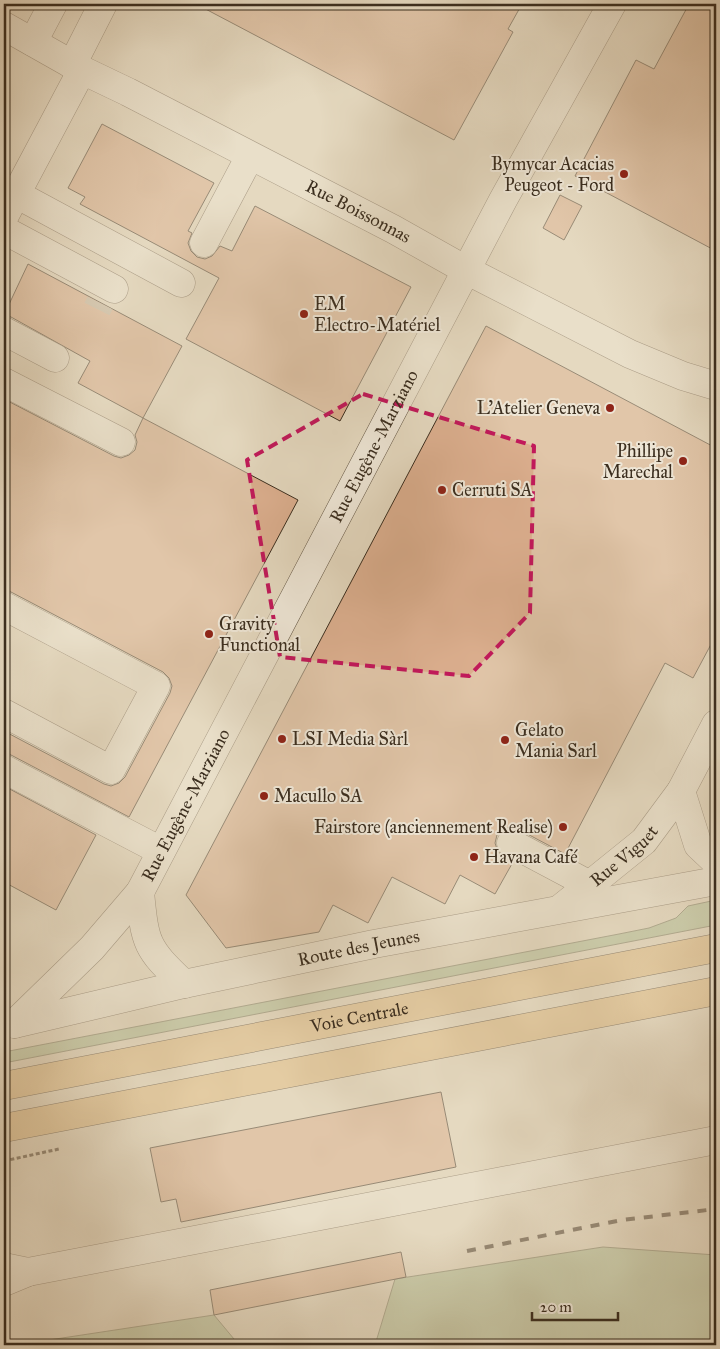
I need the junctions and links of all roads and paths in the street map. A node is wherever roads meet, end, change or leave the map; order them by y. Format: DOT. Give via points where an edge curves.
graph roads {
  1 [pos="53,4"];
  2 [pos="102,4"];
  3 [pos="612,4"];
  4 [pos="4,26"];
  5 [pos="33,42"];
  6 [pos="77,67"];
  7 [pos="244,153"];
  8 [pos="16,194"];
  9 [pos="4,217"];
  10 [pos="4,230"];
  11 [pos="200,236"];
  12 [pos="4,245"];
  13 [pos="466,270"];
  14 [pos="182,283"];
  15 [pos="4,330"];
  16 [pos="55,358"];
  17 [pos="4,382"];
  18 [pos="716,386"];
  19 [pos="121,442"];
  20 [pos="4,606"];
  21 [pos="4,713"];
  22 [pos="716,724"];
  23 [pos="4,769"];
  24 [pos="681,791"];
  25 [pos="511,843"];
  26 [pos="161,851"];
  27 [pos="716,862"];
  28 [pos="716,881"];
  29 [pos="590,885"];
  30 [pos="140,892"];
  31 [pos="557,911"];
  32 [pos="716,948"];
  33 [pos="184,984"];
  34 [pos="716,991"];
  35 [pos="9,1025"];
  36 [pos="4,1086"];
  37 [pos="4,1128"];
  38 [pos="716,1140"];
  39 [pos="63,1148"];
  40 [pos="4,1161"];
  41 [pos="12,1274"];
  1 -- 5 [label="street"];
  2 -- 6 [label="street"];
  3 -- 13 [label="street, Rue Eugène-Marziano"];
  4 -- 5 [label="street, Rue Boissonnas"];
  5 -- 6 [label="street, Rue Boissonnas"];
  6 -- 7 [label="street, Rue Boissonnas"];
  6 -- 8 [label="street"];
  7 -- 11 [label="street"];
  7 -- 13 [label="street, Rue Boissonnas"];
  8 -- 9 [label="street"];
  8 -- 14 [label="street"];
  10 -- 12 [label="street" via="107,296 99,296"];
  13 -- 18 [label="street, Rue Boissonnas" via="630,354"];
  13 -- 26 [label="street, Rue Eugène-Marziano"];
  15 -- 16 [label="street"];
  17 -- 19 [label="street"];
  20 -- 21 [label="street" via="156,686 111,770"];
  22 -- 24 [label="street, Rue Viguet"];
  23 -- 26 [label="street"];
  24 -- 27 [label="street" via="698,844"];
  24 -- 29 [label="street, Rue Viguet" via="644,841"];
  25 -- 29 [label="street"];
  26 -- 30 [label="street, Rue Eugène-Marziano"];
  28 -- 31 [label="street, Route des Jeunes"];
  29 -- 31 [label="street, Rue Viguet"];
  30 -- 33 [label="street, Rue Eugène-Marziano" via="143,929 149,944 156,957"];
  30 -- 35 [label="street, Rue Eugène-Marziano" via="89,951"];
  31 -- 33 [label="street, Route des Jeunes" via="374,944"];
  32 -- 36 [label="main road, Voie Centrale"];
  33 -- 35 [label="street, Route des Jeunes"];
  34 -- 37 [label="main road"];
  38 -- 41 [label="street"];
  39 -- 40 [label="path"];
}
